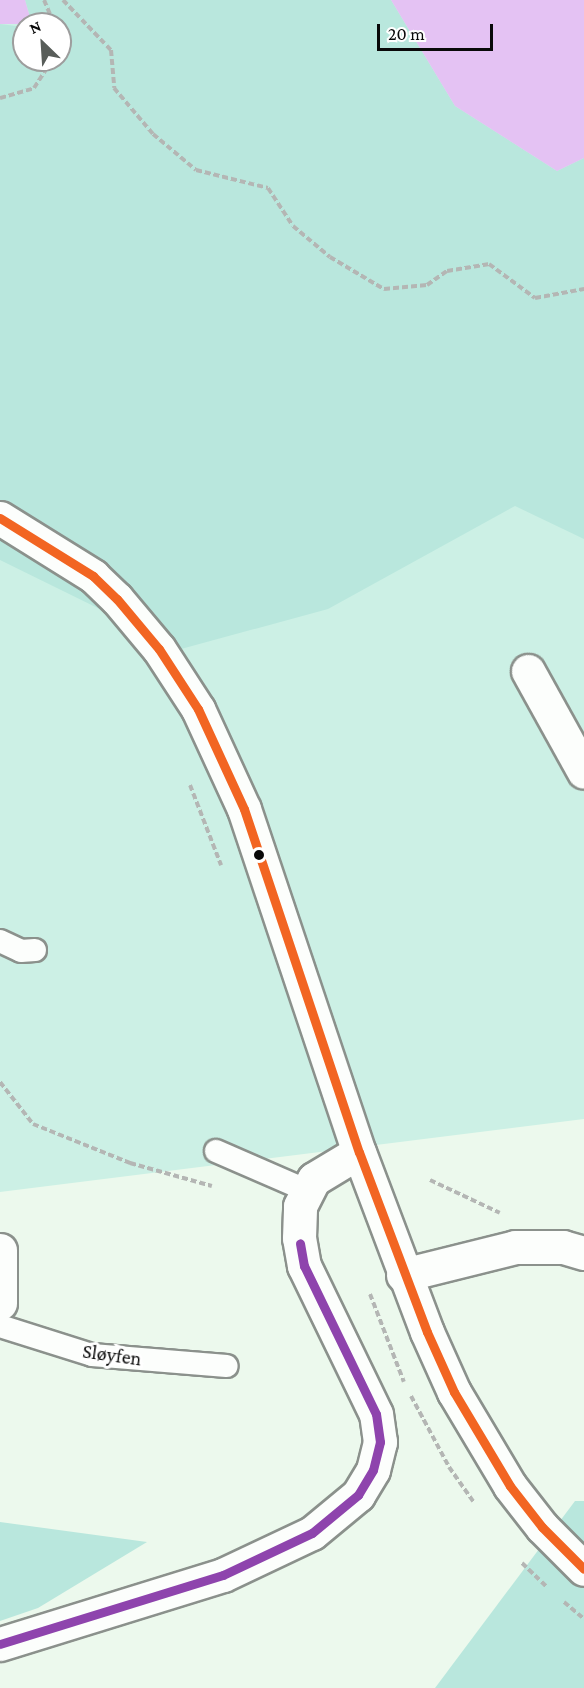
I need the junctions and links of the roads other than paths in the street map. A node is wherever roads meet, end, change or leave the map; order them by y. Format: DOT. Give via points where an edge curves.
graph roads {
  1 [pos="0,518"];
  2 [pos="528,671"];
  3 [pos="584,772"];
  4 [pos="0,941"];
  5 [pos="35,950"];
  6 [pos="216,1151"];
  7 [pos="359,1152"];
  8 [pos="308,1191"];
  9 [pos="0,1250"];
  10 [pos="584,1253"];
  11 [pos="403,1275"];
  12 [pos="0,1303"];
  13 [pos="0,1326"];
  14 [pos="226,1366"];
  15 [pos="584,1569"];
  16 [pos="0,1644"];
  1 -- 7 [label="street" via="93,576 117,599 159,648 198,709 244,809"];
  2 -- 3 [label="street"];
  4 -- 5 [label="lane" via="21,951"];
  6 -- 8 [label="lane"];
  7 -- 8 [label="street" via="333,1164 314,1179"];
  7 -- 11 [label="street"];
  8 -- 16 [label="street" via="300,1216 304,1266 376,1414 380,1442 373,1470 358,1496 312,1533 223,1575"];
  9 -- 12 [label="street"];
  10 -- 11 [label="street" via="563,1247 524,1247"];
  11 -- 15 [label="street" via="454,1392 481,1440 542,1527"];
  13 -- 14 [label="lane, Sløyfen" via="92,1355"];
}
